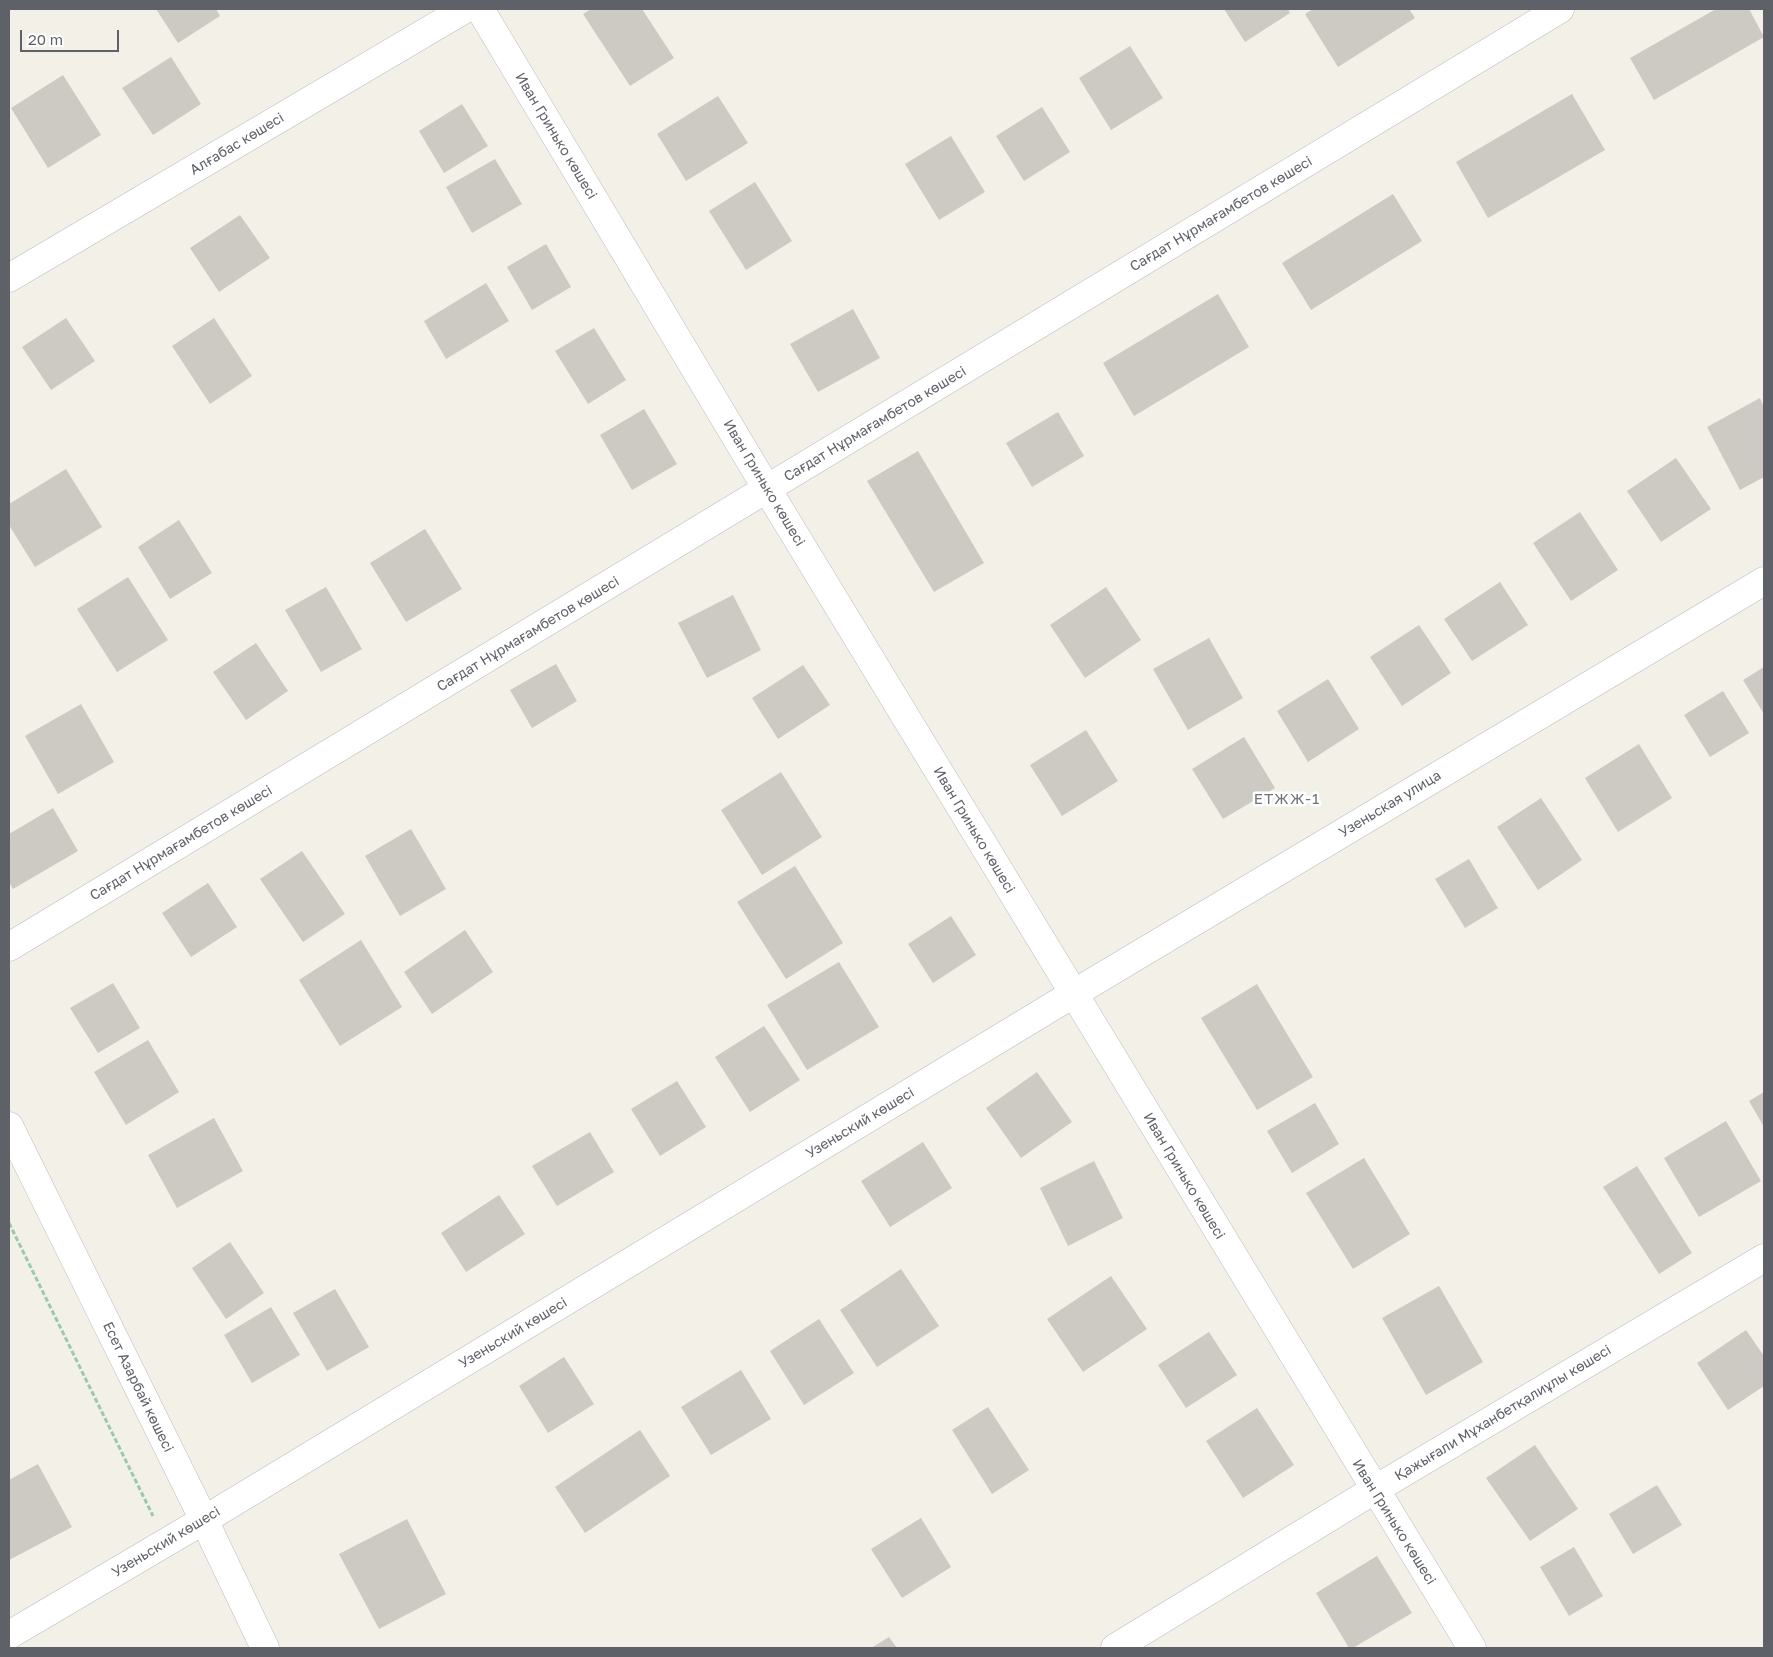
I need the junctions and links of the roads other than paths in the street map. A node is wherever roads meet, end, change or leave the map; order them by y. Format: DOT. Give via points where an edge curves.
graph roads {
  1 [pos="466,9"];
  2 [pos="480,9"];
  3 [pos="1560,9"];
  4 [pos="9,278"];
  5 [pos="767,489"];
  6 [pos="1764,581"];
  7 [pos="9,947"];
  8 [pos="1073,994"];
  9 [pos="1016,1028"];
  10 [pos="9,1126"];
  11 [pos="1764,1258"];
  12 [pos="1374,1490"];
  13 [pos="204,1520"];
  14 [pos="9,1635"];
  15 [pos="265,1648"];
  16 [pos="1115,1648"];
  17 [pos="1472,1648"];
  1 -- 4 [label="street, Алғабас көшесі"];
  2 -- 5 [label="street, Иван Гринько көшесі"];
  3 -- 5 [label="street, Сағдат Нұрмағамбетов көшесі"];
  5 -- 7 [label="street, Сағдат Нұрмағамбетов көшесі"];
  5 -- 8 [label="street, Иван Гринько көшесі"];
  6 -- 8 [label="street, Узеньская улица"];
  8 -- 9 [label="street, Узеньская улица"];
  8 -- 12 [label="street, Иван Гринько көшесі"];
  9 -- 13 [label="street, Узеньский көшесі"];
  10 -- 13 [label="street, Есет Азарбай көшесі"];
  11 -- 12 [label="street, Қажығали Мұханбетқалиұлы көшесі"];
  12 -- 16 [label="street, Қажығали Мұханбетқалиұлы көшесі"];
  12 -- 17 [label="street, Иван Гринько көшесі"];
  13 -- 14 [label="street, Узеньский көшесі"];
  13 -- 15 [label="street, Есет Азарбай көшесі"];
}
